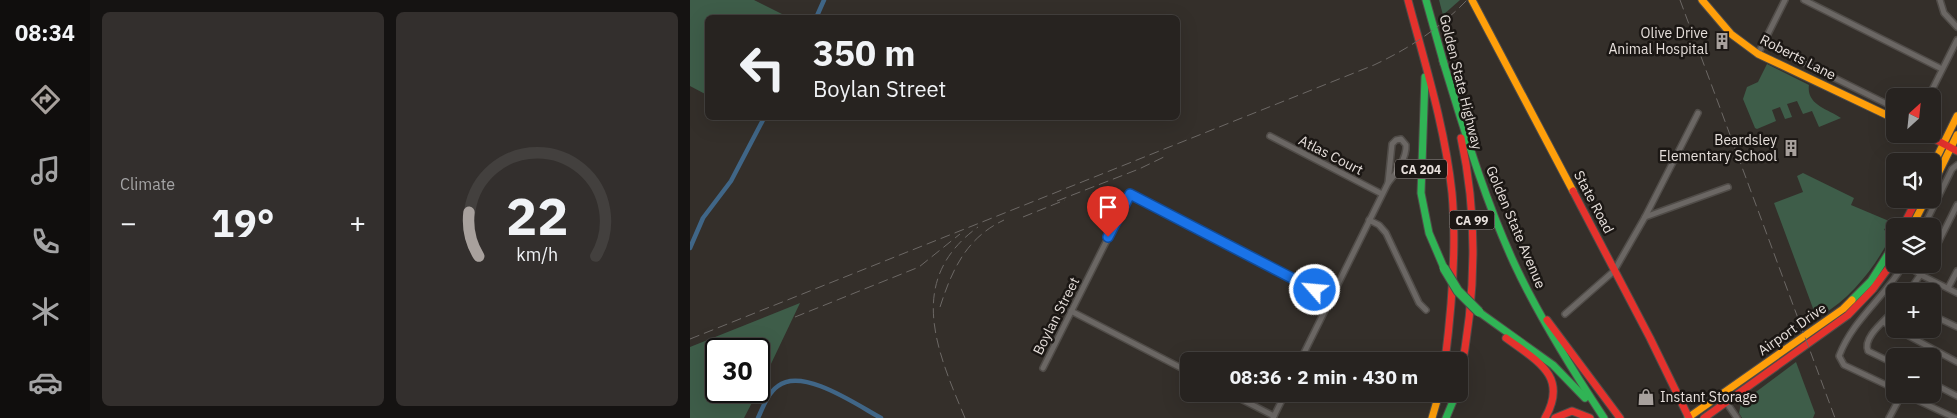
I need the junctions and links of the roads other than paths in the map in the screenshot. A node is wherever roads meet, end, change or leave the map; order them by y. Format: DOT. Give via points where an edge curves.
graph roads {
  1 [pos="1408,0"];
  2 [pos="1426,0"];
  3 [pos="1472,0"];
  4 [pos="1702,0"];
  5 [pos="1785,0"];
  6 [pos="1804,0"];
  7 [pos="1940,0"];
  8 [pos="1957,27"];
  9 [pos="1957,40"];
  10 [pos="1764,43"];
  11 [pos="1758,54"];
  12 [pos="1443,61"];
  13 [pos="1425,66"];
  14 [pos="1942,69"];
  15 [pos="1933,88"];
  16 [pos="1886,104"];
  17 [pos="1698,113"];
  18 [pos="1886,115"];
  19 [pos="1957,116"];
  20 [pos="1957,135"];
  21 [pos="1270,136"];
  22 [pos="1951,148"];
  23 [pos="1941,159"];
  24 [pos="1957,165"];
  25 [pos="1941,168"];
  26 [pos="1388,182"];
  27 [pos="1728,186"];
  28 [pos="1382,194"];
  29 [pos="1957,205"];
  30 [pos="1645,217"];
  31 [pos="1928,218"];
  32 [pos="1369,220"];
  33 [pos="1941,237"];
  34 [pos="1886,257"];
  35 [pos="1614,271"];
  36 [pos="1886,271"];
  37 [pos="1957,271"];
  38 [pos="1898,273"];
  39 [pos="1918,273"];
  40 [pos="1921,275"];
  41 [pos="1915,283"];
  42 [pos="1948,288"];
  43 [pos="1957,293"];
  44 [pos="1331,298"];
  45 [pos="1533,303"];
  46 [pos="1426,310"];
  47 [pos="1071,311"];
  48 [pos="1478,313"];
  49 [pos="1565,314"];
  50 [pos="1886,319"];
  51 [pos="1941,319"];
  52 [pos="1883,322"];
  53 [pos="1957,328"];
  54 [pos="1304,352"];
  55 [pos="1446,352"];
  56 [pos="1464,352"];
  57 [pos="1886,360"];
  58 [pos="1956,360"];
  59 [pos="1180,367"];
  60 [pos="1043,368"];
  61 [pos="1886,385"];
  62 [pos="1941,388"];
  63 [pos="1957,396"];
  64 [pos="1247,402"];
  65 [pos="1281,402"];
  66 [pos="1437,402"];
  67 [pos="1453,402"];
  68 [pos="1726,402"];
  69 [pos="1898,403"];
  70 [pos="1922,403"];
  71 [pos="1274,417"];
  72 [pos="1432,418"];
  73 [pos="1446,418"];
  74 [pos="1545,418"];
  75 [pos="1554,418"];
  76 [pos="1590,418"];
  77 [pos="1599,418"];
  78 [pos="1604,418"];
  79 [pos="1620,418"];
  80 [pos="1688,418"];
  81 [pos="1704,418"];
  82 [pos="1737,418"];
  83 [pos="1889,418"];
  84 [pos="1954,418"];
  1 -- 13 [label="main road, CA 99"];
  2 -- 12 [label="main road, Golden State Highway / CA 99"];
  3 -- 35 [label="main road, State Road"];
  4 -- 11 [label="main road, Roberts Lane" via="1731,34"];
  5 -- 10 [label="street"];
  6 -- 14 [label="street"];
  7 -- 8 [label="street" via="1944,13"];
  9 -- 14 [label="street"];
  10 -- 11 [label="street"];
  10 -- 16 [label="street"];
  11 -- 18 [label="main road, Roberts Lane"];
  12 -- 45 [label="main road, Golden State Avenue" via="1494,216"];
  12 -- 56 [label="main road, Golden State Highway / CA 99" via="1466,155 1472,211 1473,276"];
  13 -- 48 [label="main road, CA 204, bridge" via="1421,193 1429,233 1444,268"];
  13 -- 55 [label="main road, CA 99" via="1445,145 1454,211 1454,272"];
  14 -- 15 [label="street"];
  17 -- 30 [label="street"];
  19 -- 22 [label="main road"];
  20 -- 22 [label="main road"];
  21 -- 28 [label="street, Atlas Court"];
  22 -- 23 [label="main road"];
  22 -- 25 [label="main road"];
  24 -- 31 [label="street"];
  26 -- 26 [label="street" via="1406,152 1406,145 1401,139 1392,144"];
  26 -- 28 [label="street"];
  27 -- 30 [label="street"];
  28 -- 32 [label="street"];
  29 -- 33 [label="street"];
  30 -- 35 [label="street"];
  32 -- 44 [label="street"];
  32 -- 46 [label="street" via="1386,233 1419,303"];
  34 -- 80 [label="main road, Airport Drive" via="1874,276 1843,309"];
  35 -- 49 [label="street"];
  35 -- 80 [label="main road, State Road"];
  36 -- 68 [label="main road, Airport Drive" via="1848,315"];
  37 -- 42 [label="street"];
  38 -- 61 [label="street" via="1855,324 1840,351 1844,365"];
  39 -- 40 [label="street"];
  40 -- 41 [label="street"];
  40 -- 42 [label="street"];
  42 -- 43 [label="street"];
  44 -- 47 [label="street, Boylan Street" via="1130,194"];
  44 -- 54 [label="street"];
  45 -- 78 [label="main road, Golden State Avenue"];
  45 -- 79 [label="main road"];
  47 -- 59 [label="street"];
  47 -- 60 [label="street, Boylan Street"];
  48 -- 74 [label="main road" via="1552,378 1556,396"];
  48 -- 77 [label="main road" via="1559,370 1578,388"];
  50 -- 52 [label="street"];
  51 -- 53 [label="street"];
  52 -- 57 [label="street" via="1866,348"];
  52 -- 58 [label="street"];
  62 -- 63 [label="street"];
  64 -- 71 [label="street"];
  65 -- 71 [label="street"];
  66 -- 72 [label="main road"];
  67 -- 73 [label="main road"];
  68 -- 81 [label="main road, Airport Drive"];
  68 -- 82 [label="street"];
  69 -- 83 [label="street"];
  70 -- 84 [label="street"];
  75 -- 76 [label="main road" via="1574,411"];
}
